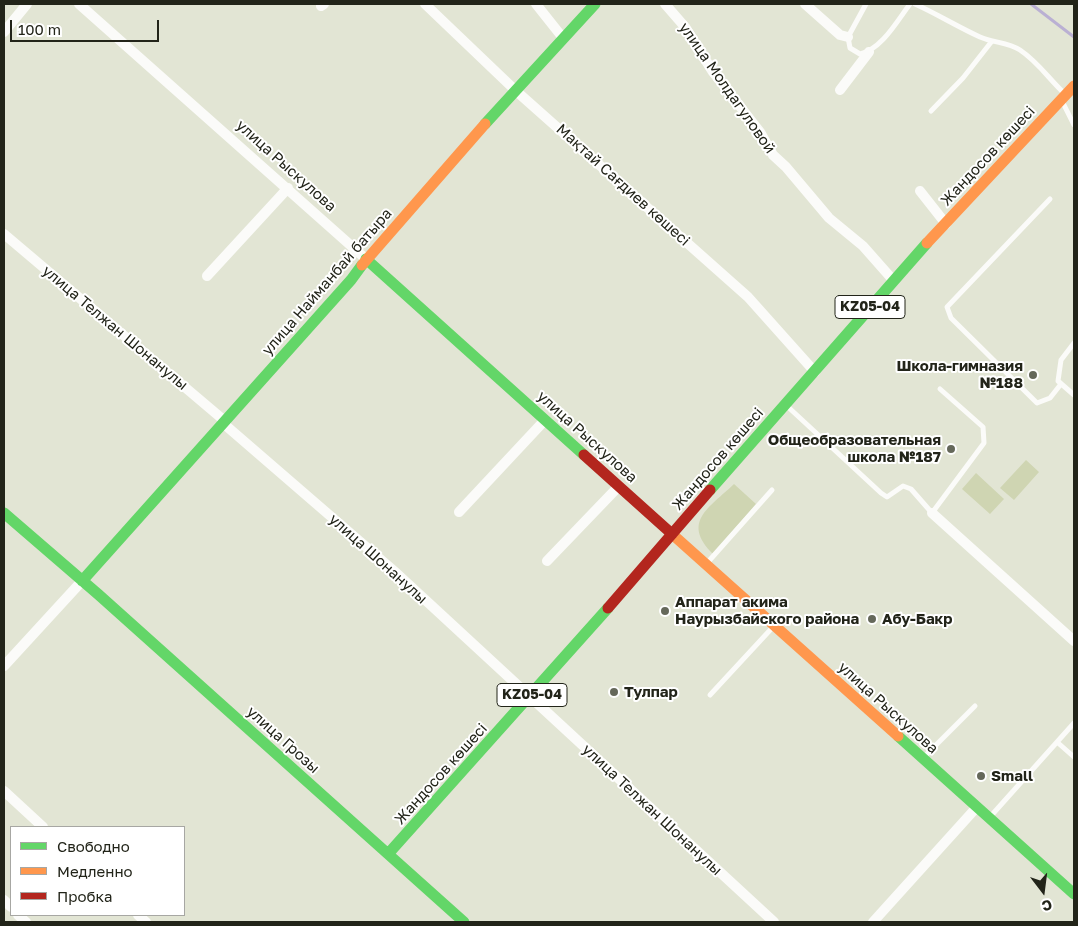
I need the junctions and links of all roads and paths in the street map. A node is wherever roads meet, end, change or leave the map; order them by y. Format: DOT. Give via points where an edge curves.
graph roads {
  1 [pos="26,4"];
  2 [pos="79,4"];
  3 [pos="425,4"];
  4 [pos="536,4"];
  5 [pos="595,4"];
  6 [pos="665,4"];
  7 [pos="805,4"];
  8 [pos="866,4"];
  9 [pos="910,4"];
  10 [pos="915,4"];
  11 [pos="4,32"];
  12 [pos="848,37"];
  13 [pos="563,38"];
  14 [pos="992,41"];
  15 [pos="869,52"];
  16 [pos="1074,86"];
  17 [pos="515,90"];
  18 [pos="840,90"];
  19 [pos="1064,98"];
  20 [pos="931,111"];
  21 [pos="1074,125"];
  22 [pos="288,188"];
  23 [pos="920,191"];
  24 [pos="1050,199"];
  25 [pos="946,224"];
  26 [pos="4,234"];
  27 [pos="366,259"];
  28 [pos="207,276"];
  29 [pos="893,280"];
  30 [pos="1074,343"];
  31 [pos="815,372"];
  32 [pos="1061,384"];
  33 [pos="940,389"];
  34 [pos="1074,394"];
  35 [pos="785,405"];
  36 [pos="545,420"];
  37 [pos="225,423"];
  38 [pos="619,486"];
  39 [pos="772,490"];
  40 [pos="692,511"];
  41 [pos="458,512"];
  42 [pos="4,513"];
  43 [pos="932,513"];
  44 [pos="672,534"];
  45 [pos="693,553"];
  46 [pos="653,556"];
  47 [pos="547,561"];
  48 [pos="706,564"];
  49 [pos="82,581"];
  50 [pos="774,626"];
  51 [pos="1074,641"];
  52 [pos="4,666"];
  53 [pos="710,695"];
  54 [pos="530,698"];
  55 [pos="975,706"];
  56 [pos="1074,723"];
  57 [pos="1057,742"];
  58 [pos="1074,758"];
  59 [pos="922,760"];
  60 [pos="4,791"];
  61 [pos="976,808"];
  62 [pos="988,819"];
  63 [pos="42,826"];
  64 [pos="388,854"];
  65 [pos="1074,894"];
  66 [pos="464,922"];
  67 [pos="774,922"];
  68 [pos="873,922"];
  1 -- 11 [label="street"];
  2 -- 22 [label="street, улица Рыскулова"];
  3 -- 17 [label="street, Мақтай Сағдиев көшесі"];
  4 -- 13 [label="street"];
  5 -- 13 [label="main road, улица Найманбай батыра"];
  6 -- 29 [label="street, улица Молдагуловой" via="685,27 773,155 829,218 863,246"];
  7 -- 12 [label="street" via="840,35"];
  8 -- 12 [label="lane"];
  9 -- 15 [label="lane" via="881,42"];
  10 -- 14 [label="lane"];
  12 -- 15 [label="lane" via="850,48 860,54"];
  13 -- 17 [label="main road, улица Найманбай батыра"];
  14 -- 19 [label="lane" via="1009,44 1038,63"];
  14 -- 20 [label="lane"];
  15 -- 18 [label="street"];
  16 -- 19 [label="main road, Жандосов көшесі / KZ05-04"];
  17 -- 27 [label="main road, улица Найманбай батыра"];
  17 -- 31 [label="street, Мақтай Сағдиев көшесі" via="741,291"];
  19 -- 21 [label="lane"];
  19 -- 25 [label="main road, Жандосов көшесі / KZ05-04"];
  22 -- 27 [label="street, улица Рыскулова"];
  22 -- 28 [label="street"];
  23 -- 25 [label="street"];
  24 -- 32 [label="lane" via="947,307 951,318 1037,403 1050,398"];
  25 -- 29 [label="main road, Жандосов көшесі / KZ05-04"];
  26 -- 37 [label="street, улица Телжан Шонанулы"];
  27 -- 36 [label="main road, улица Рыскулова"];
  27 -- 37 [label="main road, улица Найманбай батыра"];
  29 -- 31 [label="main road, Жандосов көшесі / KZ05-04"];
  30 -- 32 [label="lane" via="1061,360 1058,382"];
  31 -- 35 [label="main road, Жандосов көшесі / KZ05-04"];
  32 -- 34 [label="lane"];
  33 -- 43 [label="lane" via="983,427 984,442"];
  35 -- 40 [label="main road, Жандосов көшесі / KZ05-04"];
  35 -- 43 [label="lane" via="881,493 887,496 903,486 911,489"];
  36 -- 38 [label="main road, улица Рыскулова"];
  36 -- 41 [label="street"];
  37 -- 49 [label="main road, улица Найманбай батыра"];
  37 -- 54 [label="street, улица Шонанулы" via="394,571"];
  38 -- 44 [label="main road, улица Рыскулова"];
  38 -- 47 [label="street"];
  39 -- 48 [label="lane"];
  40 -- 44 [label="main road, Жандосов көшесі / KZ05-04"];
  40 -- 45 [label="main road, KZ05-04" via="686,531"];
  42 -- 49 [label="main road, улица Грозы"];
  43 -- 51 [label="street"];
  44 -- 45 [label="main road, улица Рыскулова / KZ05-04"];
  44 -- 46 [label="main road, Жандосов көшесі / KZ05-04"];
  45 -- 46 [label="main road, KZ05-04" via="682,547 671,547"];
  45 -- 48 [label="main road, улица Рыскулова / KZ05-04"];
  46 -- 54 [label="main road, Жандосов көшесі / KZ05-04"];
  48 -- 50 [label="main road, улица Рыскулова / KZ05-04"];
  49 -- 52 [label="street"];
  49 -- 64 [label="main road, улица Грозы"];
  50 -- 53 [label="lane"];
  50 -- 59 [label="main road, улица Рыскулова / KZ05-04"];
  54 -- 64 [label="main road, Жандосов көшесі / KZ05-04"];
  54 -- 67 [label="street, улица Телжан Шонанулы"];
  55 -- 59 [label="lane"];
  56 -- 57 [label="lane"];
  57 -- 58 [label="lane"];
  57 -- 62 [label="lane"];
  59 -- 61 [label="main road, улица Рыскулова / KZ05-04"];
  60 -- 63 [label="street"];
  61 -- 62 [label="main road, улица Рыскулова / KZ05-04"];
  61 -- 68 [label="street"];
  62 -- 65 [label="main road, улица Рыскулова / KZ05-04"];
  64 -- 66 [label="main road, улица Грозы"];
}
